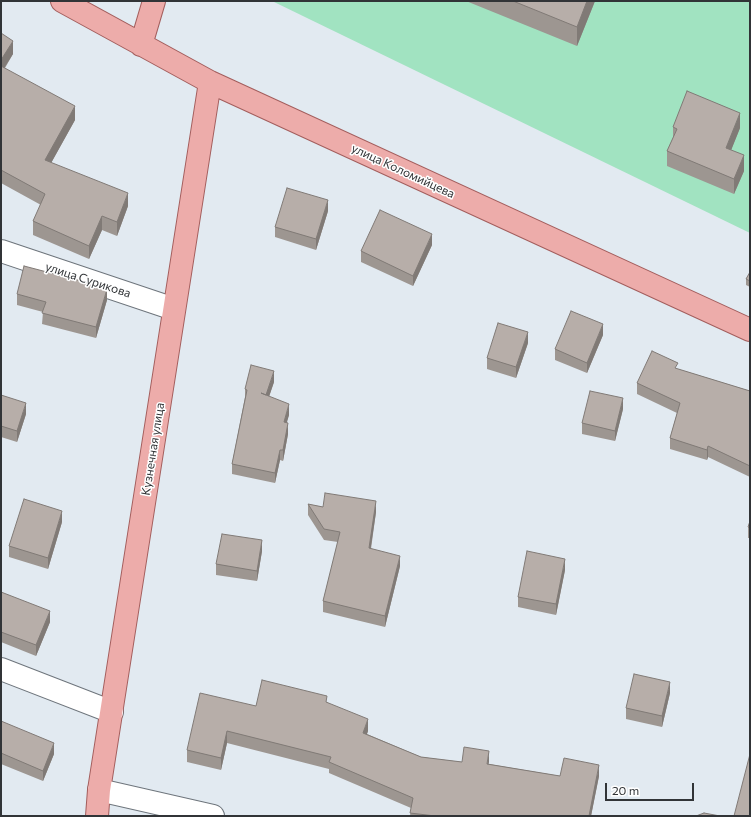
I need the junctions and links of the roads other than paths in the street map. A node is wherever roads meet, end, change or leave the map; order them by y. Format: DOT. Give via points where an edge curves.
graph roads {
  1 [pos="62,1"];
  2 [pos="154,1"];
  3 [pos="141,45"];
  4 [pos="210,82"];
  5 [pos="1,251"];
  6 [pos="174,309"];
  7 [pos="750,330"];
  8 [pos="1,669"];
  9 [pos="112,712"];
  10 [pos="99,790"];
  11 [pos="97,816"];
  12 [pos="213,816"];
  1 -- 3 [label="main road, улица Коломийцева"];
  2 -- 3 [label="main road"];
  3 -- 4 [label="main road, улица Коломийцева"];
  4 -- 6 [label="main road, Кузнечная улица"];
  4 -- 7 [label="main road, улица Коломийцева"];
  5 -- 6 [label="street, улица Сурикова"];
  6 -- 9 [label="main road, Кузнечная улица"];
  8 -- 9 [label="street"];
  9 -- 10 [label="main road, Кузнечная улица"];
  10 -- 11 [label="main road, Кузнечная улица"];
  10 -- 12 [label="street"];
}
